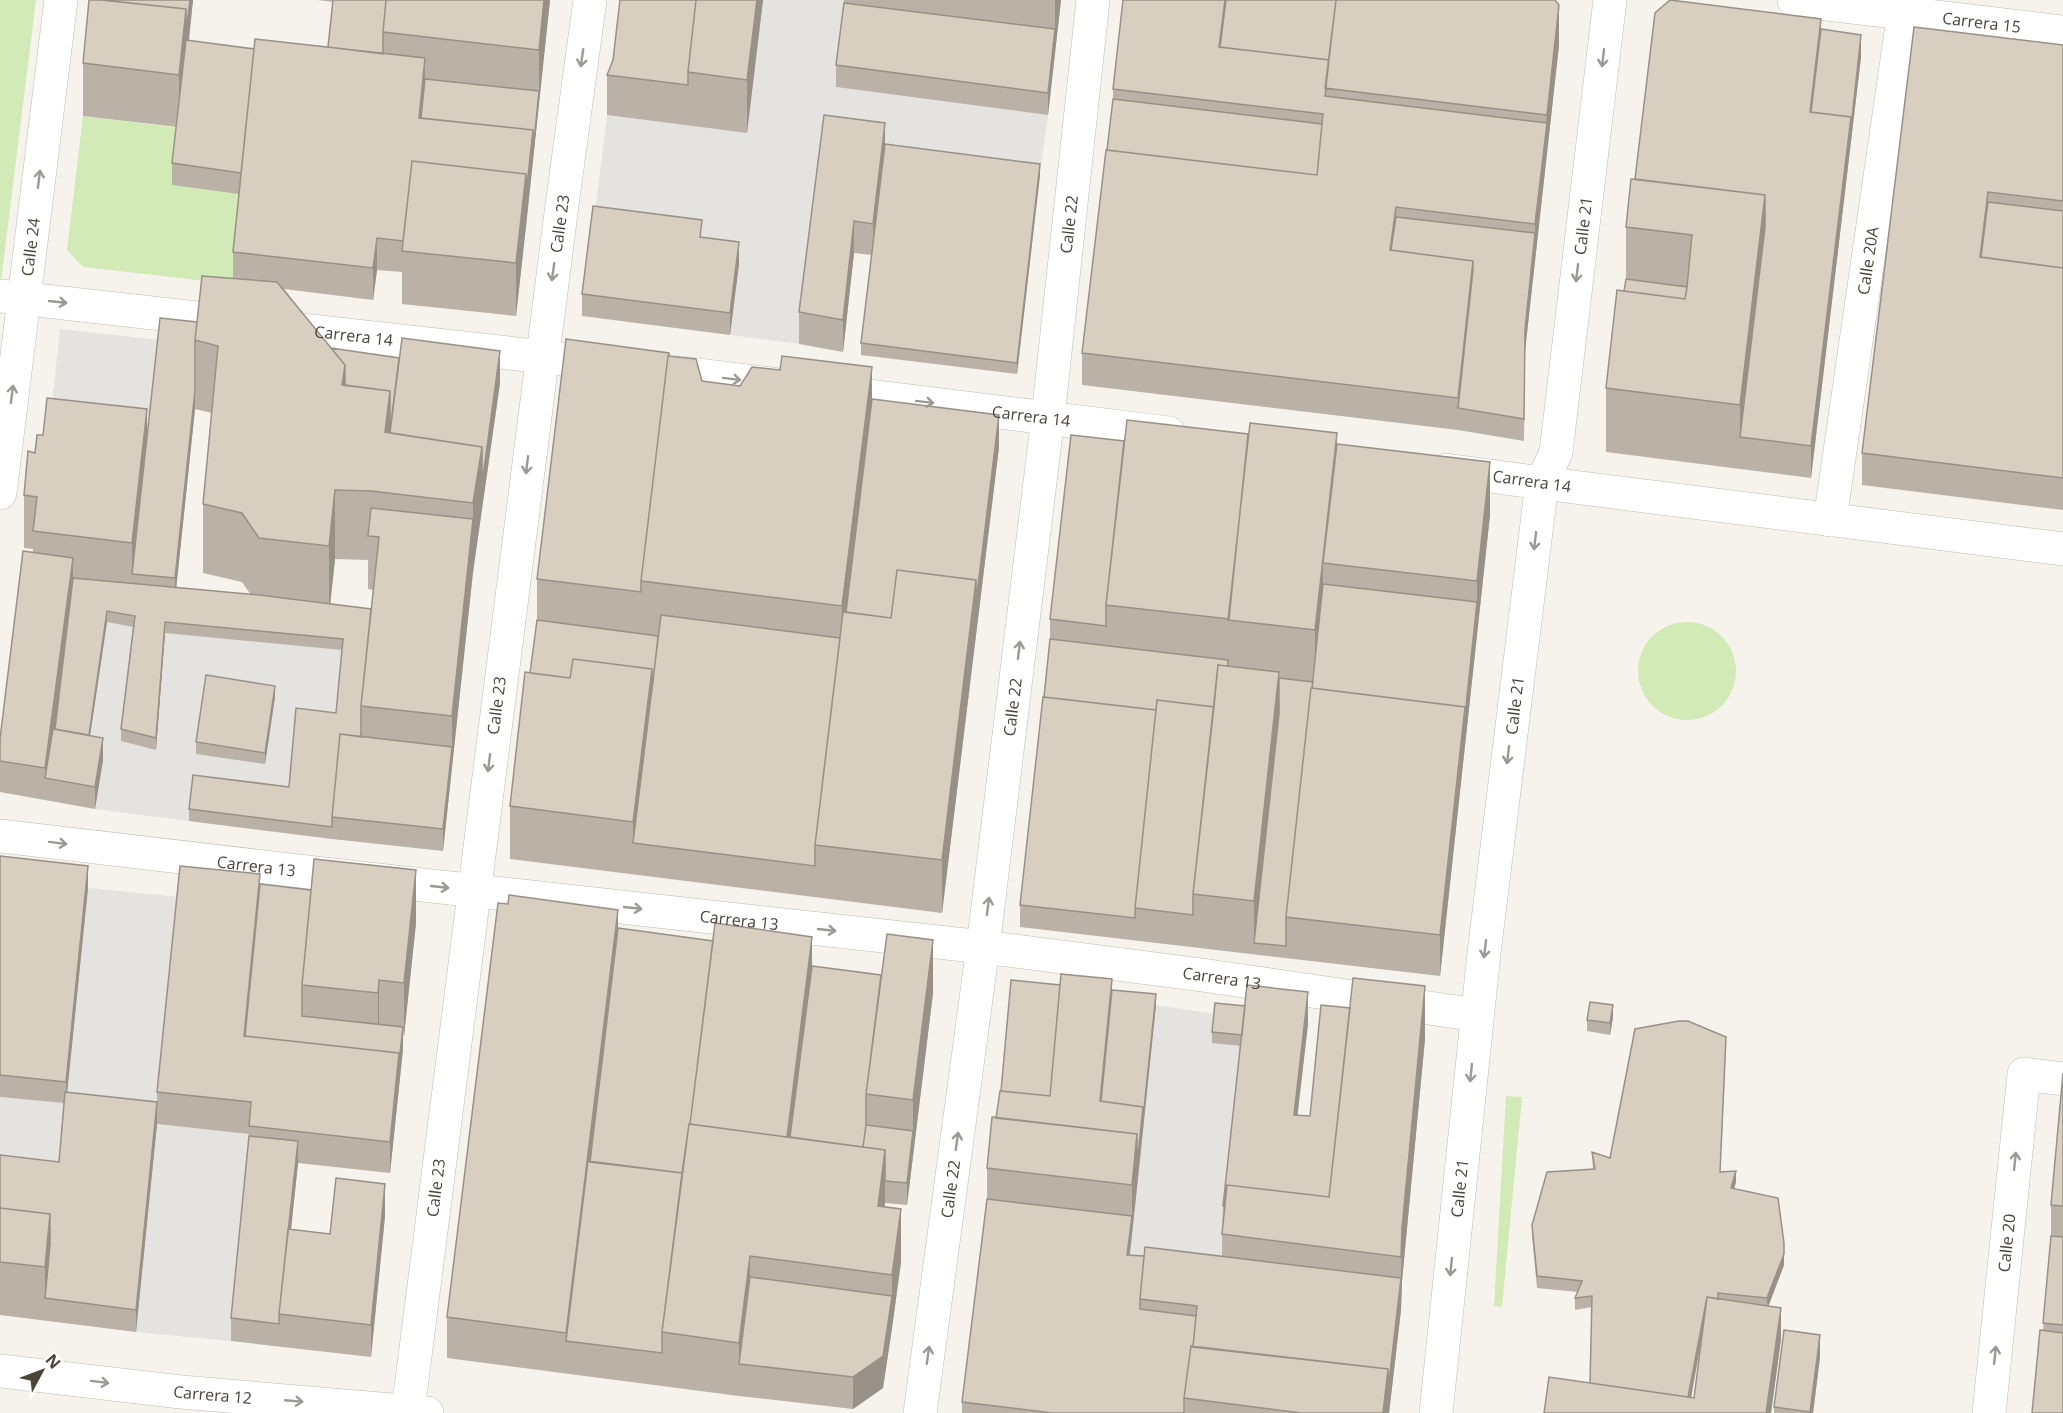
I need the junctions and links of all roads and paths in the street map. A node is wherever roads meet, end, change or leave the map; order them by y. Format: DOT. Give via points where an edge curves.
graph roads {
  1 [pos="61,0"];
  2 [pos="590,0"];
  3 [pos="1093,0"];
  4 [pos="1610,0"];
  5 [pos="1794,0"];
  6 [pos="1906,6"];
  7 [pos="2063,32"];
  8 [pos="12,297"];
  9 [pos="541,357"];
  10 [pos="1048,417"];
  11 [pos="1201,437"];
  12 [pos="1412,465"];
  13 [pos="1542,483"];
  14 [pos="0,493"];
  15 [pos="1830,520"];
  16 [pos="2063,549"];
  17 [pos="0,836"];
  18 [pos="472,891"];
  19 [pos="983,947"];
  20 [pos="1477,1015"];
  21 [pos="2063,1079"];
  22 [pos="0,1371"];
  23 [pos="418,1412"];
  24 [pos="920,1413"];
  25 [pos="1436,1413"];
  26 [pos="1989,1413"];
  8 -- 1 [label="street, Calle 24, one-way"];
  2 -- 9 [label="street, Calle 23, one-way"];
  3 -- 10 [label="street, Calle 22"];
  4 -- 13 [label="street, Calle 21, one-way" via="1556,452"];
  5 -- 6 [label="street, Carrera 15"];
  6 -- 7 [label="street, Carrera 15"];
  6 -- 15 [label="street, Calle 20A"];
  8 -- 9 [label="street, Carrera 14, one-way"];
  14 -- 8 [label="street, Calle 24, one-way"];
  9 -- 10 [label="street, Carrera 14, one-way"];
  9 -- 18 [label="street, Calle 23, one-way"];
  10 -- 11 [label="street, Carrera 14"];
  19 -- 10 [label="street, Calle 22, one-way"];
  12 -- 13 [label="street, Carrera 14"];
  13 -- 15 [label="street, Carrera 14"];
  13 -- 20 [label="street, Calle 21, one-way"];
  15 -- 16 [label="street, Carrera 14"];
  17 -- 18 [label="street, Carrera 13, one-way"];
  18 -- 19 [label="street, Carrera 13, one-way"];
  18 -- 23 [label="street, Calle 23"];
  19 -- 20 [label="street, Carrera 13"];
  24 -- 19 [label="street, Calle 22, one-way"];
  20 -- 25 [label="street, Calle 21, one-way"];
  26 -- 21 [label="street, Calle 20, one-way" via="2024,1074"];
  22 -- 23 [label="street, Carrera 12, one-way" via="182,1392"];
}
